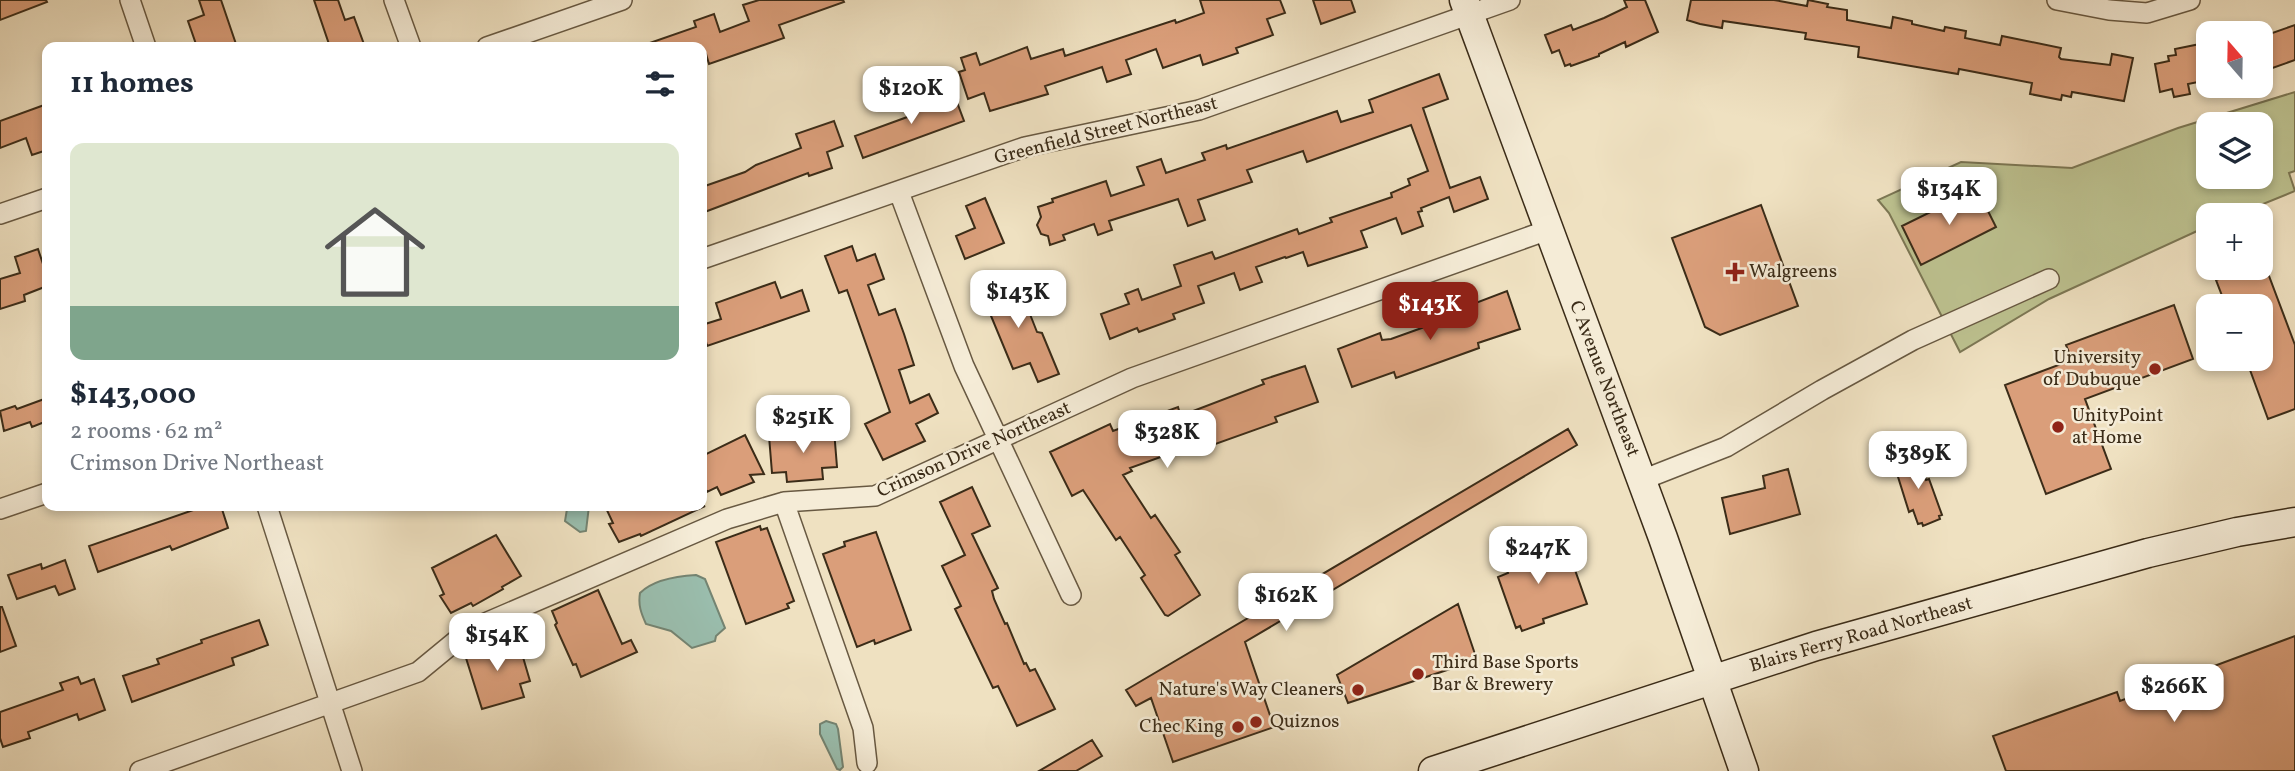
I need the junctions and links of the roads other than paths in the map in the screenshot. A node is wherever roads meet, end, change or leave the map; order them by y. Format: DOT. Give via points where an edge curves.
graph roads {
  1 [pos="130,0"];
  2 [pos="394,0"];
  3 [pos="622,0"];
  4 [pos="1510,0"];
  5 [pos="2057,0"];
  6 [pos="2190,0"];
  7 [pos="1467,8"];
  8 [pos="144,42"];
  9 [pos="409,42"];
  10 [pos="501,42"];
  11 [pos="899,192"];
  12 [pos="42,200"];
  13 [pos="0,214"];
  14 [pos="1548,230"];
  15 [pos="707,257"];
  16 [pos="2049,279"];
  17 [pos="998,439"];
  18 [pos="1642,480"];
  19 [pos="42,495"];
  20 [pos="784,502"];
  21 [pos="0,509"];
  22 [pos="269,511"];
  23 [pos="2295,522"];
  24 [pos="1071,595"];
  25 [pos="1714,679"];
  26 [pos="332,704"];
  27 [pos="867,763"];
  28 [pos="1745,767"];
  29 [pos="140,771"];
  30 [pos="352,771"];
  31 [pos="1433,771"];
  1 -- 8 [label="street"];
  2 -- 9 [label="street"];
  3 -- 10 [label="street"];
  4 -- 7 [label="street, Greenfield Street Northeast"];
  5 -- 6 [label="street" via="2137,13"];
  7 -- 11 [label="street, Greenfield Street Northeast" via="1199,110 1025,148"];
  7 -- 14 [label="main road, C Avenue Northeast"];
  11 -- 15 [label="street, Greenfield Street Northeast"];
  11 -- 17 [label="street" via="964,366"];
  12 -- 13 [label="street"];
  14 -- 17 [label="street, Crimson Drive Northeast" via="1132,378"];
  14 -- 18 [label="main road, C Avenue Northeast"];
  16 -- 18 [label="street" via="1913,340 1727,447"];
  17 -- 20 [label="street, Crimson Drive Northeast" via="875,496"];
  17 -- 24 [label="street"];
  18 -- 25 [label="main road, C Avenue Northeast"];
  19 -- 21 [label="street"];
  20 -- 26 [label="street, Crimson Drive Northeast" via="727,519 469,630 418,672"];
  20 -- 27 [label="street" via="863,728"];
  22 -- 26 [label="street"];
  23 -- 25 [label="main road, Blairs Ferry Road Northeast" via="2148,553"];
  25 -- 28 [label="main road, C Avenue Northeast"];
  25 -- 31 [label="main road, Blairs Ferry Road Northeast"];
  26 -- 29 [label="street, Crimson Drive Northeast"];
  26 -- 30 [label="street"];
}
